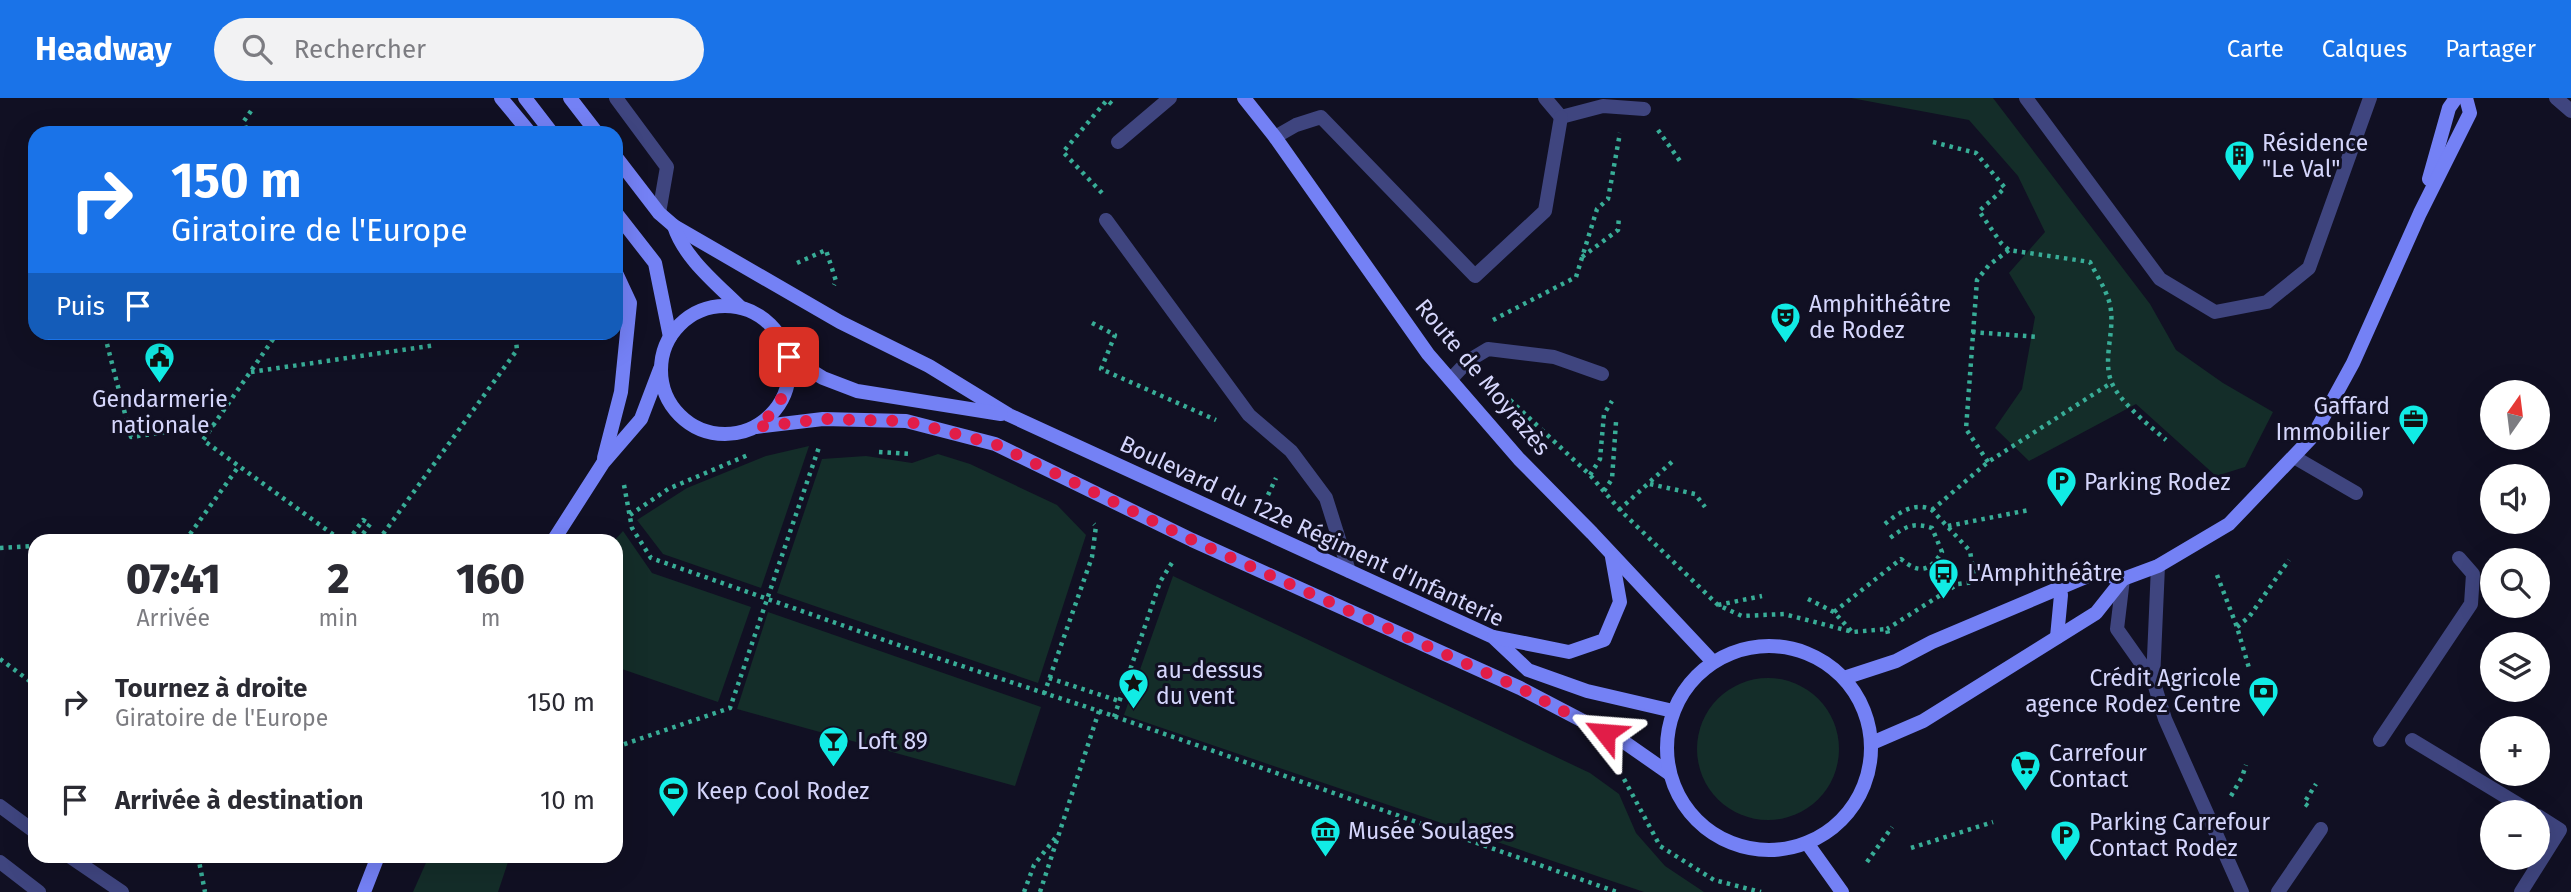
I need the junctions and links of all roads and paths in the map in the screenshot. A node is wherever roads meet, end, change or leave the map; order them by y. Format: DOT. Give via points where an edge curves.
graph roads {
  1 [pos="501,98"];
  2 [pos="525,98"];
  3 [pos="570,98"];
  4 [pos="616,98"];
  5 [pos="1170,98"];
  6 [pos="1244,98"];
  7 [pos="1545,98"];
  8 [pos="2026,98"];
  9 [pos="2370,98"];
  10 [pos="2456,98"];
  11 [pos="2466,98"];
  12 [pos="2556,98"];
  13 [pos="1114,106"];
  14 [pos="1644,110"];
  15 [pos="251,111"];
  16 [pos="2571,111"];
  17 [pos="1562,117"];
  18 [pos="245,126"];
  19 [pos="524,126"];
  20 [pos="547,126"];
  21 [pos="592,126"];
  22 [pos="1621,127"];
  23 [pos="1275,137"];
  24 [pos="1118,142"];
  25 [pos="1933,142"];
  26 [pos="1680,160"];
  27 [pos="623,166"];
  28 [pos="1107,199"];
  29 [pos="659,213"];
  30 [pos="2420,213"];
  31 [pos="1619,216"];
  32 [pos="1106,220"];
  33 [pos="623,223"];
  34 [pos="674,226"];
  35 [pos="2009,250"];
  36 [pos="1582,258"];
  37 [pos="806,260"];
  38 [pos="836,281"];
  39 [pos="623,288"];
  40 [pos="740,307"];
  41 [pos="1092,323"];
  42 [pos="1488,323"];
  43 [pos="1972,332"];
  44 [pos="670,337"];
  45 [pos="2039,337"];
  46 [pos="272,340"];
  47 [pos="516,340"];
  48 [pos="107,344"];
  49 [pos="436,345"];
  50 [pos="789,357"];
  51 [pos="661,368"];
  52 [pos="250,372"];
  53 [pos="1602,373"];
  54 [pos="1451,379"];
  55 [pos="2111,383"];
  56 [pos="1508,399"];
  57 [pos="1604,414"];
  58 [pos="1009,415"];
  59 [pos="823,419"];
  60 [pos="1616,422"];
  61 [pos="214,425"];
  62 [pos="1228,425"];
  63 [pos="757,427"];
  64 [pos="2166,440"];
  65 [pos="755,453"];
  66 [pos="2294,457"];
  67 [pos="1675,459"];
  68 [pos="1987,462"];
  69 [pos="603,463"];
  70 [pos="239,466"];
  71 [pos="1590,475"];
  72 [pos="622,476"];
  73 [pos="1274,482"];
  74 [pos="1650,484"];
  75 [pos="1604,491"];
  76 [pos="2356,493"];
  77 [pos="1268,495"];
  78 [pos="1705,507"];
  79 [pos="1620,510"];
  80 [pos="1932,510"];
  81 [pos="2029,510"];
  82 [pos="630,515"];
  83 [pos="1885,524"];
  84 [pos="1096,526"];
  85 [pos="1947,526"];
  86 [pos="190,534"];
  87 [pos="332,534"];
  88 [pos="353,534"];
  89 [pos="363,534"];
  90 [pos="383,534"];
  91 [pos="557,534"];
  92 [pos="1890,538"];
  93 [pos="28,546"];
  94 [pos="0,548"];
  95 [pos="1612,556"];
  96 [pos="2459,558"];
  97 [pos="2289,560"];
  98 [pos="1172,561"];
  99 [pos="2158,566"];
  100 [pos="1349,571"];
  101 [pos="2217,575"];
  102 [pos="2123,579"];
  103 [pos="2058,589"];
  104 [pos="1762,596"];
  105 [pos="766,599"];
  106 [pos="1808,599"];
  107 [pos="1718,605"];
  108 [pos="1834,612"];
  109 [pos="2237,626"];
  110 [pos="1887,629"];
  111 [pos="1853,632"];
  112 [pos="1493,637"];
  113 [pos="2057,637"];
  114 [pos="0,659"];
  115 [pos="1896,661"];
  116 [pos="1713,662"];
  117 [pos="2249,668"];
  118 [pos="1049,678"];
  119 [pos="1844,678"];
  120 [pos="28,680"];
  121 [pos="2153,680"];
  122 [pos="1044,694"];
  123 [pos="1119,701"];
  124 [pos="1099,711"];
  125 [pos="1673,711"];
  126 [pos="1114,717"];
  127 [pos="2380,740"];
  128 [pos="2412,740"];
  129 [pos="1872,743"];
  130 [pos="623,745"];
  131 [pos="2246,765"];
  132 [pos="1670,774"];
  133 [pos="1622,776"];
  134 [pos="2231,794"];
  135 [pos="2511,800"];
  136 [pos="0,806"];
  137 [pos="1993,822"];
  138 [pos="2550,824"];
  139 [pos="28,827"];
  140 [pos="1892,827"];
  141 [pos="2320,830"];
  142 [pos="1059,834"];
  143 [pos="1807,843"];
  144 [pos="2550,846"];
  145 [pos="1911,848"];
  146 [pos="0,862"];
  147 [pos="1867,862"];
  148 [pos="78,863"];
  149 [pos="199,863"];
  150 [pos="375,863"];
  151 [pos="2535,870"];
  152 [pos="113,890"];
  153 [pos="39,892"];
  154 [pos="205,892"];
  155 [pos="363,892"];
  156 [pos="1024,892"];
  157 [pos="1040,892"];
  158 [pos="1617,892"];
  159 [pos="1761,892"];
  160 [pos="1842,892"];
  161 [pos="2242,892"];
  162 [pos="2278,892"];
  163 [pos="2521,892"];
  1 -- 19 [label="main road"];
  2 -- 20 [label="main road"];
  3 -- 21 [label="main road"];
  4 -- 29 [label="street" via="667,167"];
  5 -- 24 [label="street"];
  6 -- 23 [label="main road, Route de Moyrazès"];
  7 -- 17 [label="street"];
  8 -- 9 [label="street" via="2160,279 2215,312 2267,302 2309,268"];
  10 -- 30 [label="main road" via="2449,108"];
  11 -- 30 [label="main road" via="2470,113"];
  12 -- 16 [label="street"];
  13 -- 28 [label="path" via="1107,100 1063,152"];
  14 -- 17 [label="street" via="1604,106"];
  14 -- 26 [label="path"];
  15 -- 18 [label="path"];
  17 -- 23 [label="street" via="1545,211 1475,276 1321,117"];
  22 -- 36 [label="path" via="1608,200 1597,209"];
  23 -- 54 [label="main road, Route de Moyrazès" via="1428,354"];
  25 -- 35 [label="path" via="1976,153 2005,188 1979,212"];
  27 -- 29 [label="main road"];
  29 -- 34 [label="main road"];
  30 -- 66 [label="main road" via="2353,363 2313,436"];
  31 -- 36 [label="path" via="1618,230"];
  32 -- 100 [label="street" via="1249,415 1291,451 1326,498"];
  33 -- 44 [label="main road" via="655,263"];
  34 -- 40 [label="main road" via="686,249"];
  34 -- 58 [label="main road, Boulevard du 122e Régiment d'Infanterie"];
  35 -- 43 [label="path" via="1977,280"];
  35 -- 55 [label="path" via="2090,262 2110,302 2107,363"];
  36 -- 42 [label="path" via="1576,277"];
  37 -- 38 [label="path" via="826,250"];
  39 -- 69 [label="main road" via="630,303 621,392"];
  40 -- 44 [label="main road" via="700,310"];
  40 -- 50 [label="main road" via="772,325"];
  41 -- 62 [label="path" via="1115,335 1101,369"];
  43 -- 45 [label="path"];
  43 -- 68 [label="path" via="1966,429"];
  44 -- 51 [label="main road"];
  46 -- 52 [label="path"];
  47 -- 90 [label="path" via="517,350"];
  48 -- 61 [label="path" via="131,437"];
  49 -- 52 [label="path"];
  50 -- 58 [label="main road, Boulevard du 122e Régiment d'Infanterie" via="823,378 857,391"];
  50 -- 63 [label="main road" via="784,397"];
  51 -- 63 [label="main road" via="671,405 700,429 719,434"];
  51 -- 69 [label="main road" via="641,419"];
  52 -- 61 [label="path"];
  53 -- 54 [label="street" via="1554,357 1488,349"];
  54 -- 95 [label="main road, Route de Moyrazès" via="1519,459"];
  55 -- 64 [label="path"];
  55 -- 68 [label="path"];
  56 -- 71 [label="path"];
  57 -- 71 [label="path" via="1600,459"];
  58 -- 100 [label="main road, Boulevard du 122e Régiment d'Infanterie"];
  59 -- 63 [label="main road"];
  59 -- 105 [label="path" via="824,437"];
  59 -- 132 [label="main road" via="906,421 995,444 1192,540 1520,688 1627,744"];
  60 -- 75 [label="path" via="1612,479"];
  61 -- 70 [label="path" via="204,440"];
  65 -- 82 [label="path" via="668,489"];
  66 -- 76 [label="street"];
  66 -- 99 [label="main road" via="2229,524"];
  67 -- 74 [label="path"];
  68 -- 80 [label="path"];
  69 -- 91 [label="main road"];
  70 -- 86 [label="path"];
  70 -- 87 [label="path"];
  71 -- 75 [label="path"];
  72 -- 82 [label="path"];
  73 -- 77 [label="path"];
  74 -- 78 [label="path" via="1695,494"];
  74 -- 79 [label="path"];
  75 -- 79 [label="path"];
  79 -- 107 [label="path"];
  80 -- 83 [label="path" via="1903,510"];
  80 -- 85 [label="path"];
  81 -- 85 [label="path"];
  82 -- 105 [label="path" via="632,528 651,558"];
  84 -- 118 [label="path" via="1092,557"];
  85 -- 110 [label="path" via="1970,551 1975,582 1958,584"];
  88 -- 89 [label="path" via="363,520 370,524"];
  92 -- 108 [label="path" via="1919,524 1932,528 1941,552 1934,565 1921,570 1901,559"];
  93 -- 94 [label="path"];
  95 -- 112 [label="main road" via="1620,601 1604,640 1569,652"];
  95 -- 116 [label="main road, Route de Moyrazès"];
  96 -- 127 [label="street" via="2473,574 2471,604"];
  97 -- 109 [label="path" via="2249,617"];
  98 -- 123 [label="path" via="1160,582"];
  99 -- 102 [label="main road"];
  99 -- 121 [label="street"];
  100 -- 112 [label="main road, Boulevard du 122e Régiment d'Infanterie"];
  101 -- 109 [label="path"];
  102 -- 103 [label="main road" via="2095,573"];
  102 -- 113 [label="main road" via="2096,613"];
  102 -- 121 [label="street" via="2117,629"];
  103 -- 113 [label="main road"];
  103 -- 115 [label="main road"];
  104 -- 107 [label="path"];
  105 -- 122 [label="path"];
  105 -- 130 [label="path" via="730,708"];
  106 -- 108 [label="path"];
  107 -- 111 [label="path" via="1742,615 1784,614"];
  108 -- 111 [label="path"];
  109 -- 117 [label="path"];
  110 -- 111 [label="path"];
  110 -- 115 [label="path"];
  112 -- 125 [label="main road, Boulevard du 122e Régiment d'Infanterie" via="1528,670 1587,691"];
  113 -- 129 [label="main road" via="1923,721"];
  114 -- 120 [label="path"];
  115 -- 119 [label="main road"];
  116 -- 119 [label="main road" via="1735,651 1782,646 1805,652"];
  116 -- 125 [label="main road" via="1696,675"];
  118 -- 122 [label="path"];
  118 -- 123 [label="path"];
  119 -- 129 [label="main road" via="1864,708"];
  121 -- 161 [label="street" via="2165,719"];
  122 -- 124 [label="path"];
  123 -- 126 [label="path"];
  124 -- 126 [label="path"];
  124 -- 142 [label="path"];
  125 -- 132 [label="main road" via="1667,732"];
  126 -- 158 [label="path"];
  128 -- 135 [label="street"];
  129 -- 143 [label="main road" via="1862,793 1829,831"];
  131 -- 134 [label="path"];
  132 -- 143 [label="main road" via="1679,797 1712,833 1759,849"];
  133 -- 159 [label="path" via="1660,846 1714,880"];
  136 -- 139 [label="street"];
  137 -- 145 [label="path"];
  138 -- 144 [label="street" via="2560,830"];
  140 -- 147 [label="path"];
  141 -- 162 [label="street"];
  142 -- 156 [label="path" via="1034,865"];
  142 -- 157 [label="path"];
  143 -- 160 [label="main road"];
  146 -- 153 [label="street"];
  148 -- 152 [label="street"];
  149 -- 154 [label="path"];
  150 -- 155 [label="main road"];
  151 -- 163 [label="street"];
}
